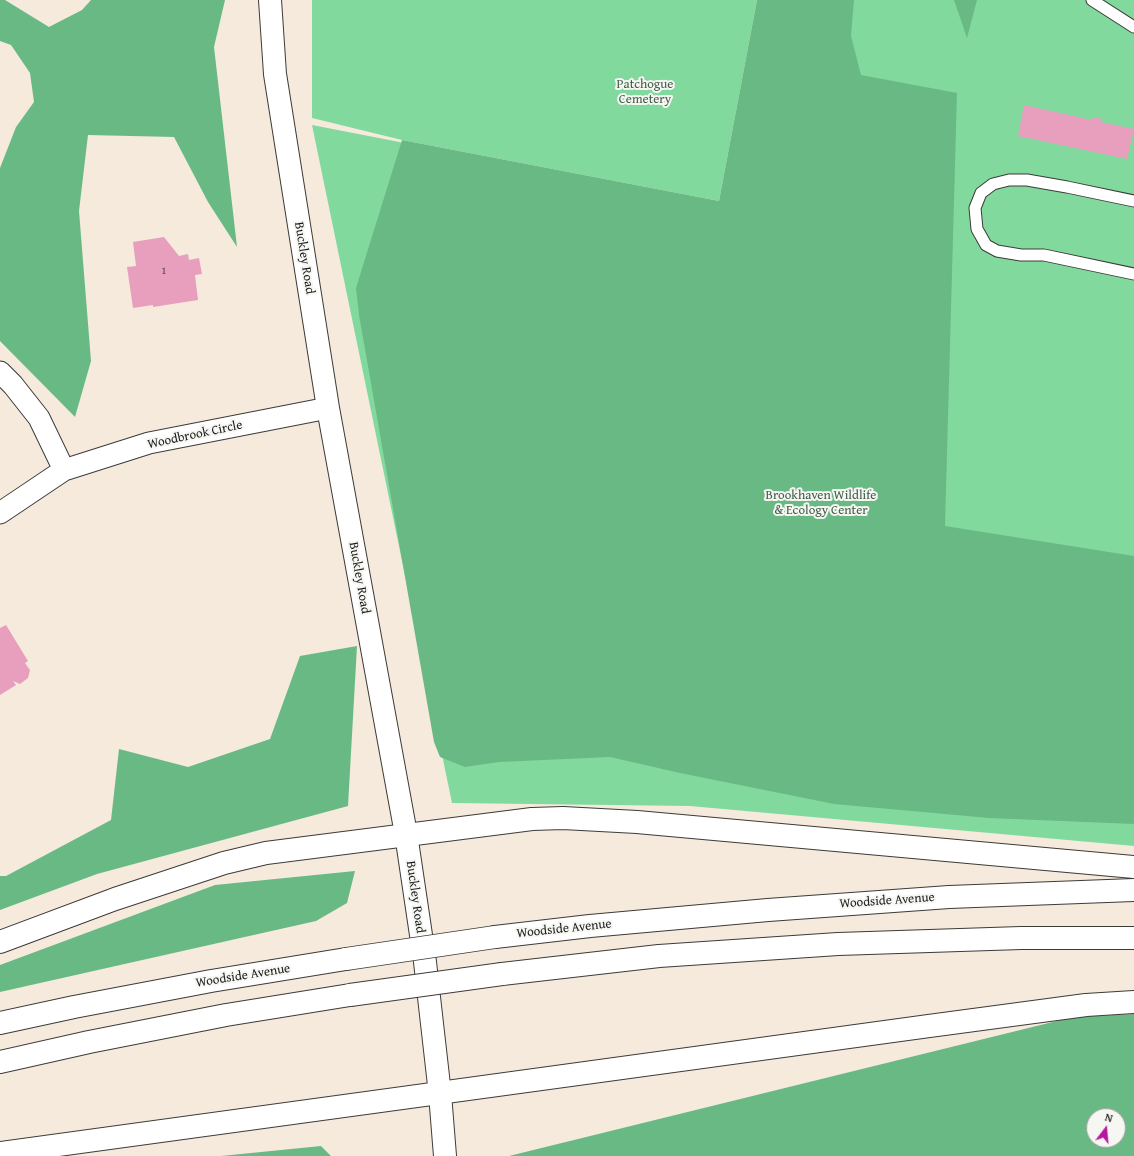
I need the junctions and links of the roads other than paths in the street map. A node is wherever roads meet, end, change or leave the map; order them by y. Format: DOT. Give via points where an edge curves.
graph roads {
  1 [pos="270,0"];
  2 [pos="1092,0"];
  3 [pos="1134,27"];
  4 [pos="1134,201"];
  5 [pos="1134,274"];
  6 [pos="0,372"];
  7 [pos="328,408"];
  8 [pos="64,470"];
  9 [pos="0,513"];
  10 [pos="406,834"];
  11 [pos="1134,867"];
  12 [pos="1134,890"];
  13 [pos="1134,938"];
  14 [pos="0,942"];
  15 [pos="1134,1002"];
  16 [pos="0,1023"];
  17 [pos="0,1062"];
  18 [pos="440,1094"];
  19 [pos="0,1153"];
  20 [pos="445,1156"];
  1 -- 7 [label="main road, Buckley Road" via="275,74"];
  2 -- 3 [label="lane"];
  4 -- 5 [label="lane" via="1027,180 1009,180 993,184 981,193 975,208 977,229 986,245 997,251 1044,255"];
  6 -- 8 [label="street" via="39,418"];
  7 -- 8 [label="street, Woodbrook Circle" via="149,443"];
  7 -- 10 [label="main road, Buckley Road"];
  8 -- 9 [label="street, Woodbrook Circle"];
  10 -- 11 [label="main road" via="532,818 592,819"];
  10 -- 14 [label="main road" via="266,854 224,863 115,899"];
  10 -- 18 [label="main road, Buckley Road"];
  12 -- 16 [label="main road, Woodside Avenue, bridge" via="949,897 775,909 495,937 196,984"];
  13 -- 17 [label="main road, bridge" via="1021,938 838,944 659,956 350,995 226,1015"];
  15 -- 18 [label="main road" via="968,1021"];
  18 -- 19 [label="main road"];
  18 -- 20 [label="main road, Buckley Road"];
}
